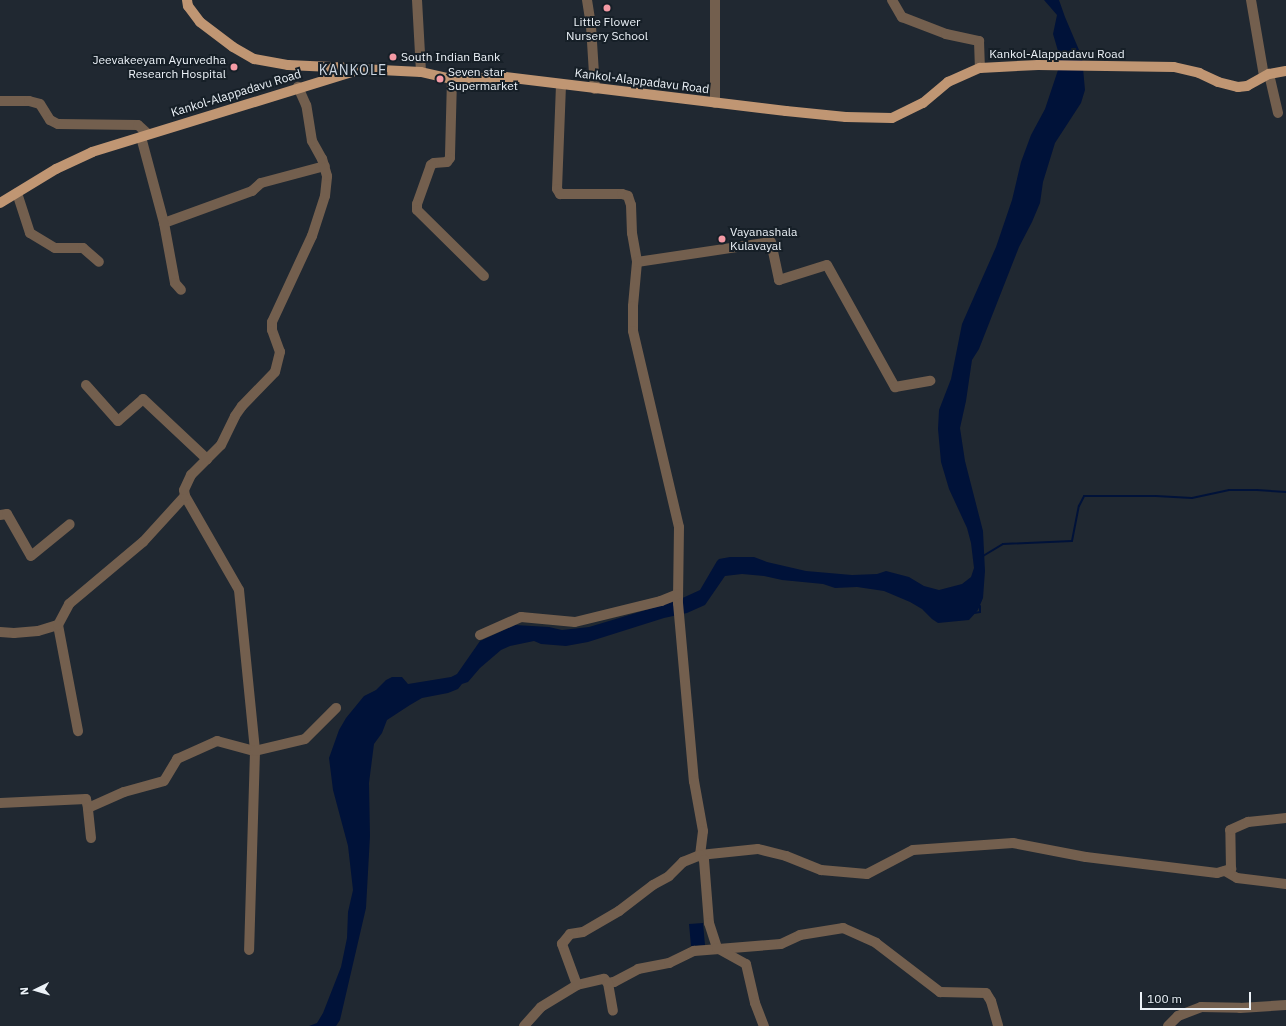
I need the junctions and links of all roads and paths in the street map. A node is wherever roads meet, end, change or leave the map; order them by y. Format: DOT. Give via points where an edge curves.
graph roads {
  1 [pos="187,0"];
  2 [pos="417,0"];
  3 [pos="587,0"];
  4 [pos="715,0"];
  5 [pos="892,0"];
  6 [pos="1251,0"];
  7 [pos="980,68"];
  8 [pos="360,69"];
  9 [pos="1286,71"];
  10 [pos="421,72"];
  11 [pos="1266,75"];
  12 [pos="452,79"];
  13 [pos="561,85"];
  14 [pos="298,87"];
  15 [pos="595,89"];
  16 [pos="0,102"];
  17 [pos="716,103"];
  18 [pos="1278,112"];
  19 [pos="144,136"];
  20 [pos="325,166"];
  21 [pos="17,193"];
  22 [pos="0,203"];
  23 [pos="164,223"];
  24 [pos="99,262"];
  25 [pos="637,262"];
  26 [pos="484,276"];
  27 [pos="181,290"];
  28 [pos="930,381"];
  29 [pos="86,385"];
  30 [pos="207,459"];
  31 [pos="185,496"];
  32 [pos="0,515"];
  33 [pos="70,524"];
  34 [pos="678,594"];
  35 [pos="58,625"];
  36 [pos="0,632"];
  37 [pos="480,635"];
  38 [pos="336,708"];
  39 [pos="78,731"];
  40 [pos="255,751"];
  41 [pos="0,803"];
  42 [pos="88,808"];
  43 [pos="1286,818"];
  44 [pos="91,838"];
  45 [pos="700,855"];
  46 [pos="1225,871"];
  47 [pos="1286,884"];
  48 [pos="717,948"];
  49 [pos="249,950"];
  50 [pos="608,983"];
  51 [pos="576,984"];
  52 [pos="1286,1005"];
  53 [pos="613,1011"];
  54 [pos="524,1026"];
  55 [pos="764,1026"];
  56 [pos="998,1026"];
  57 [pos="1168,1026"];
  1 -- 8 [label="main road" via="188,6 200,22 254,59 288,65"];
  2 -- 10 [label="street"];
  3 -- 15 [label="street"];
  4 -- 17 [label="street"];
  5 -- 7 [label="street" via="902,17 946,34 979,41"];
  6 -- 11 [label="street"];
  7 -- 11 [label="main road, Kankol-Alappadavu Road" via="1038,65 1189,69 1218,82 1238,87 1247,86"];
  7 -- 17 [label="main road, Kankol-Alappadavu Road" via="948,82 923,103 892,118 846,117"];
  8 -- 10 [label="main road, Kankol-Alappadavu Road"];
  8 -- 14 [label="main road, Kankol-Alappadavu Road"];
  9 -- 11 [label="main road, Kankol-Alappadavu Road"];
  10 -- 12 [label="main road, Kankol-Alappadavu Road"];
  11 -- 18 [label="street"];
  12 -- 13 [label="main road, Kankol-Alappadavu Road" via="505,78"];
  12 -- 26 [label="street" via="450,158 447,162 434,162 431,165 417,210"];
  13 -- 15 [label="main road, Kankol-Alappadavu Road"];
  13 -- 25 [label="street" via="557,189 560,194 628,196"];
  14 -- 19 [label="main road, Kankol-Alappadavu Road"];
  14 -- 20 [label="street" via="306,105 312,141"];
  15 -- 17 [label="main road, Kankol-Alappadavu Road"];
  16 -- 19 [label="street" via="29,101 40,104 50,120 58,124 138,125"];
  19 -- 21 [label="main road, Kankol-Alappadavu Road" via="92,152 56,169"];
  19 -- 23 [label="street"];
  20 -- 23 [label="street" via="261,183 252,191"];
  20 -- 30 [label="street" via="325,196 312,236 272,322 272,330 280,352 275,372 242,406 221,445"];
  21 -- 22 [label="main road, Kankol-Alappadavu Road"];
  21 -- 24 [label="street" via="30,233 56,248 83,248"];
  23 -- 27 [label="street" via="175,283"];
  25 -- 28 [label="street" via="771,242 780,280 827,266 895,387"];
  25 -- 34 [label="street" via="633,331 679,527"];
  29 -- 30 [label="street" via="118,421 143,400"];
  30 -- 31 [label="street" via="191,475 184,490"];
  31 -- 35 [label="street" via="143,542 69,604"];
  31 -- 40 [label="street" via="239,590"];
  32 -- 33 [label="street" via="7,514 31,556"];
  34 -- 37 [label="street" via="661,601 575,622 521,617"];
  34 -- 45 [label="street" via="694,781 703,831"];
  35 -- 36 [label="street" via="38,631"];
  35 -- 39 [label="street"];
  38 -- 40 [label="street" via="305,739"];
  40 -- 42 [label="street" via="217,741 177,759 164,781 124,792"];
  40 -- 49 [label="street"];
  41 -- 42 [label="street" via="86,799"];
  42 -- 44 [label="street"];
  43 -- 46 [label="street" via="1248,822 1230,830 1231,869"];
  45 -- 46 [label="street" via="758,849 786,856 821,870 867,874 913,850 1013,843 1123,862 1217,874"];
  45 -- 48 [label="street" via="704,860 709,923"];
  45 -- 51 [label="street" via="684,862 669,876 619,911 583,932 570,934 562,944"];
  46 -- 47 [label="street" via="1238,878"];
  48 -- 50 [label="street" via="688,952 669,962 638,969"];
  48 -- 55 [label="street" via="746,964 755,1003"];
  48 -- 56 [label="street" via="781,944 800,935 844,928 876,943 940,992 986,993"];
  50 -- 51 [label="street" via="600,979"];
  50 -- 53 [label="street"];
  51 -- 54 [label="street" via="541,1007"];
  52 -- 57 [label="street" via="1240,1008 1201,1006 1178,1016"];
}
